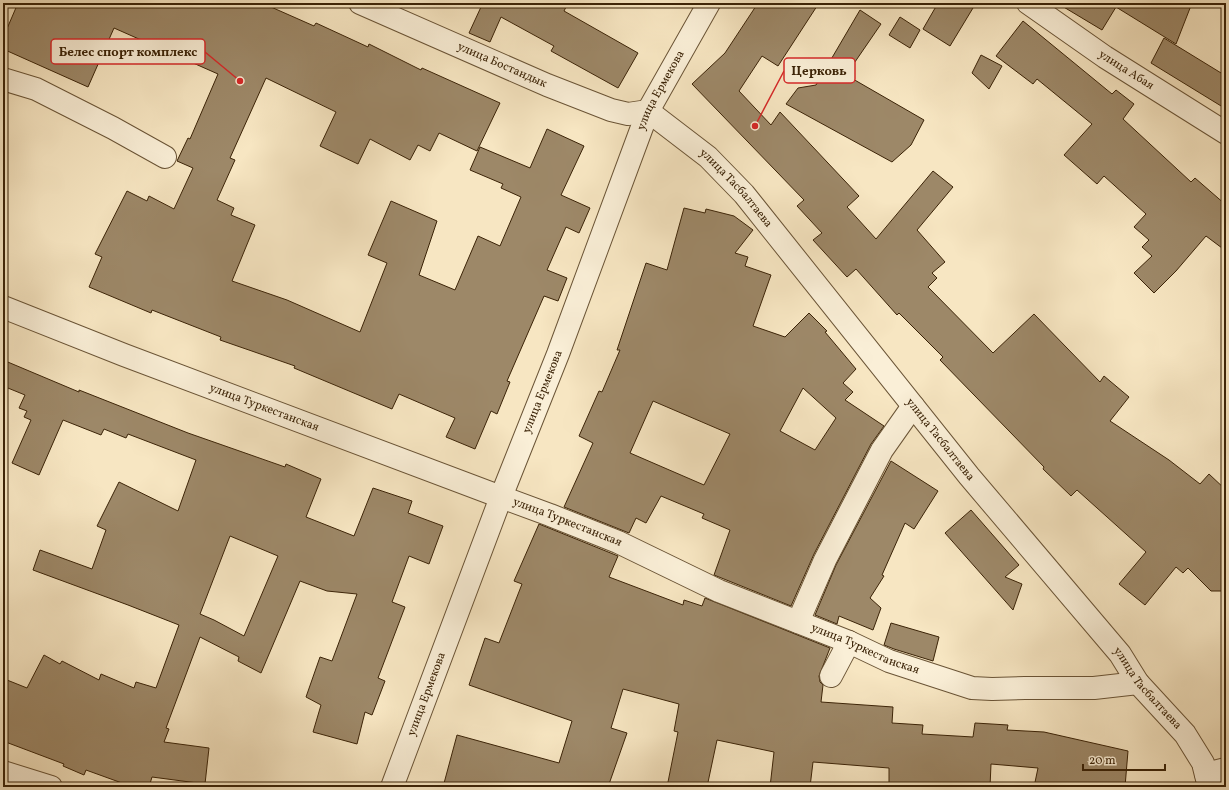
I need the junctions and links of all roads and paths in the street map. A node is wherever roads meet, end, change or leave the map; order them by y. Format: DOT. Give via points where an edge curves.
graph roads {
  1 [pos="360,3"];
  2 [pos="709,3"];
  3 [pos="1028,3"];
  4 [pos="3,79"];
  5 [pos="648,111"];
  6 [pos="1226,133"];
  7 [pos="165,157"];
  8 [pos="3,307"];
  9 [pos="913,406"];
  10 [pos="501,497"];
  11 [pos="798,622"];
  12 [pos="849,642"];
  13 [pos="831,676"];
  14 [pos="1138,682"];
  15 [pos="3,772"];
  16 [pos="1214,777"];
  17 [pos="51,787"];
  18 [pos="392,787"];
  1 -- 5 [label="street, улица Бостандык" via="546,85 611,110 628,114"];
  2 -- 5 [label="street, улица Ермекова"];
  3 -- 6 [label="street, улица Абая" via="1105,57"];
  4 -- 7 [label="street" via="36,89"];
  5 -- 9 [label="street, улица Тасбалтаева" via="708,157 744,194"];
  5 -- 10 [label="street, улица Ермекова" via="558,354"];
  8 -- 10 [label="street, улица Туркестанская"];
  9 -- 11 [label="street" via="882,450 825,560"];
  9 -- 14 [label="street, улица Тасбалтаева" via="1120,654"];
  10 -- 11 [label="street, улица Туркестанская" via="618,542 719,591"];
  10 -- 18 [label="street, улица Ермекова"];
  11 -- 12 [label="street, улица Туркестанская"];
  12 -- 13 [label="street"];
  12 -- 14 [label="street, улица Туркестанская" via="889,661 972,688 1094,688"];
  14 -- 16 [label="street, улица Тасбалтаева" via="1185,734"];
  15 -- 17 [label="street"];
}
